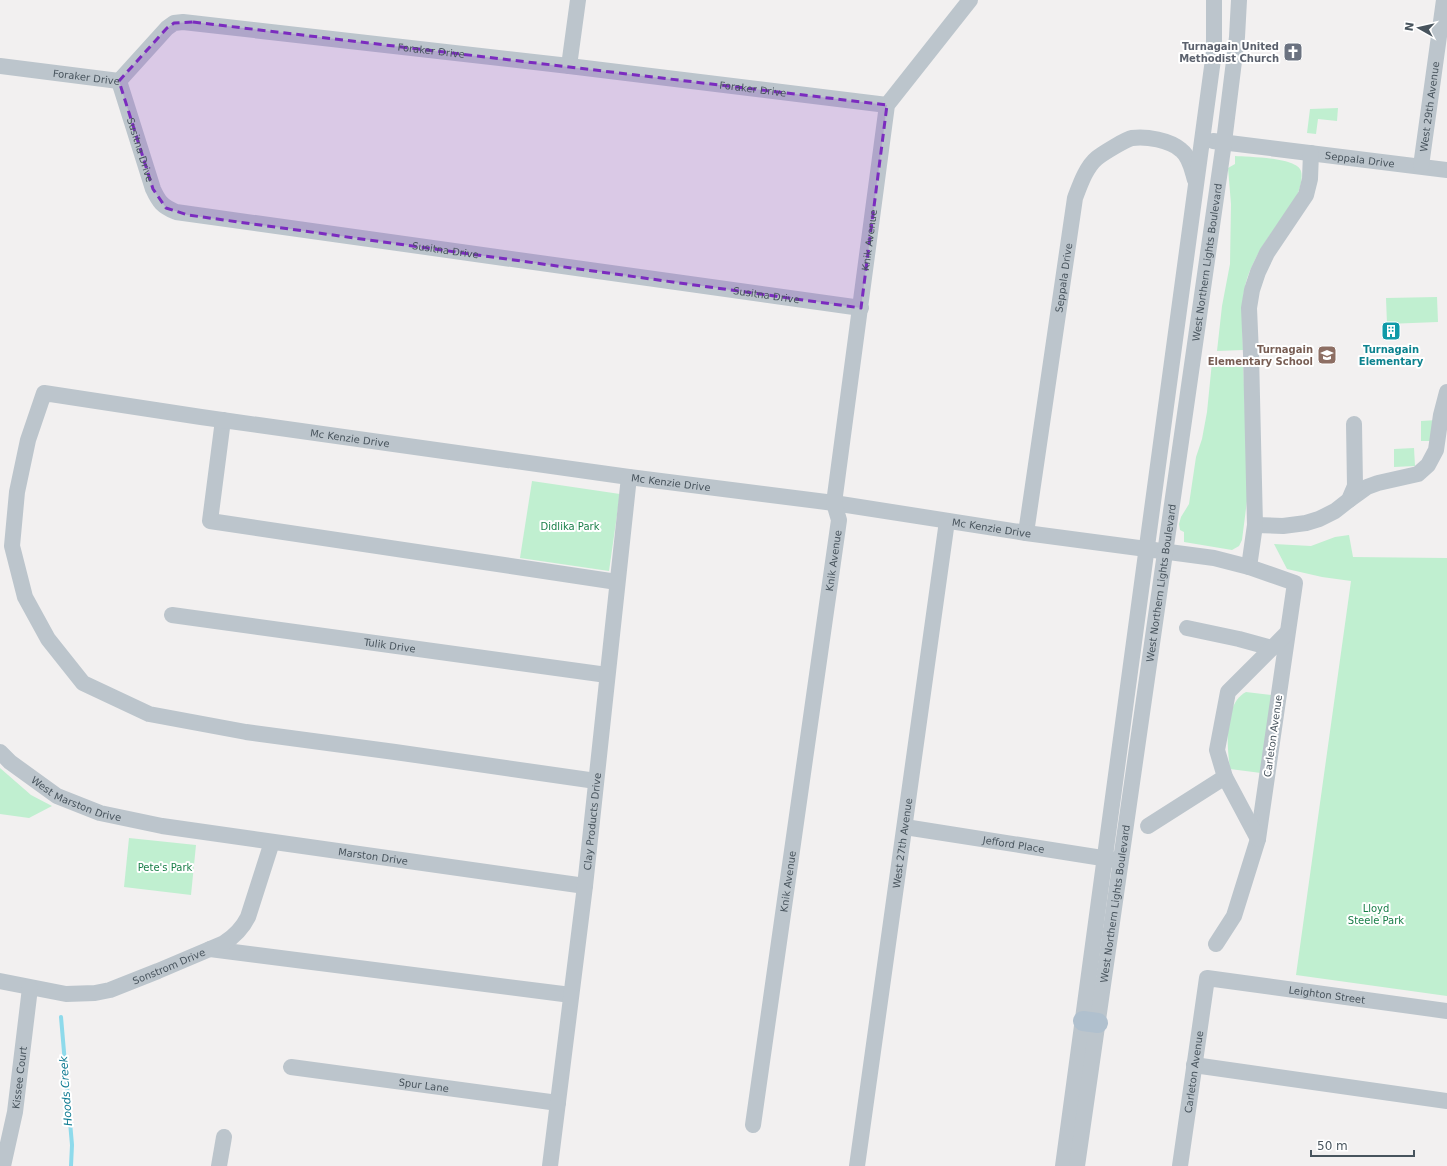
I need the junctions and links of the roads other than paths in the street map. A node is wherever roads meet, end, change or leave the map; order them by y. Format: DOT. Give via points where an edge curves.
graph roads {
  1 [pos="578,0"];
  2 [pos="970,0"];
  3 [pos="1214,0"];
  4 [pos="1239,0"];
  5 [pos="1444,0"];
  6 [pos="0,66"];
  7 [pos="569,66"];
  8 [pos="119,81"];
  9 [pos="887,105"];
  10 [pos="1202,140"];
  11 [pos="1224,142"];
  12 [pos="1311,153"];
  13 [pos="1421,166"];
  14 [pos="1447,170"];
  15 [pos="1196,184"];
  16 [pos="861,308"];
  17 [pos="1447,392"];
  18 [pos="223,420"];
  19 [pos="1354,424"];
  20 [pos="629,477"];
  21 [pos="1349,500"];
  22 [pos="834,503"];
  23 [pos="947,521"];
  24 [pos="1255,525"];
  25 [pos="1026,533"];
  26 [pos="1146,549"];
  27 [pos="1166,552"];
  28 [pos="1249,567"];
  29 [pos="617,582"];
  30 [pos="1295,583"];
  31 [pos="172,615"];
  32 [pos="1187,628"];
  33 [pos="1287,633"];
  34 [pos="1272,648"];
  35 [pos="607,676"];
  36 [pos="0,752"];
  37 [pos="1225,777"];
  38 [pos="596,781"];
  39 [pos="162,826"];
  40 [pos="1148,826"];
  41 [pos="905,828"];
  42 [pos="1258,839"];
  43 [pos="272,842"];
  44 [pos="1105,858"];
  45 [pos="1121,860"];
  46 [pos="585,886"];
  47 [pos="1216,944"];
  48 [pos="210,949"];
  49 [pos="1207,978"];
  50 [pos="0,981"];
  51 [pos="30,988"];
  52 [pos="571,995"];
  53 [pos="1447,1011"];
  54 [pos="1090,1022"];
  55 [pos="1194,1065"];
  56 [pos="291,1067"];
  57 [pos="1447,1100"];
  58 [pos="558,1103"];
  59 [pos="752,1125"];
  60 [pos="224,1137"];
  61 [pos="2,1166"];
  62 [pos="219,1166"];
  63 [pos="550,1166"];
  64 [pos="857,1166"];
  65 [pos="1063,1166"];
  66 [pos="1077,1166"];
  67 [pos="1180,1166"];
  1 -- 7 [label="street"];
  2 -- 9 [label="street"];
  3 -- 10 [label="street, West Northern Lights Boulevard" via="1214,52"];
  4 -- 11 [label="street, West Northern Lights Boulevard"];
  5 -- 13 [label="street, West 29th Avenue"];
  6 -- 8 [label="street, Foraker Drive"];
  7 -- 8 [label="street, Foraker Drive" via="183,22 174,23 167,28"];
  7 -- 9 [label="street, Foraker Drive"];
  8 -- 16 [label="street, Susitna Drive" via="153,188 159,201 166,208 176,212"];
  9 -- 16 [label="street, Knik Avenue"];
  10 -- 11 [label="street, Seppala Drive"];
  10 -- 15 [label="street, West Northern Lights Boulevard"];
  11 -- 12 [label="street, Seppala Drive"];
  11 -- 27 [label="street, West Northern Lights Boulevard"];
  12 -- 13 [label="street, Seppala Drive"];
  12 -- 24 [label="street" via="1310,179 1306,195 1267,253 1252,290 1249,308"];
  13 -- 14 [label="street, Seppala Drive"];
  15 -- 25 [label="street, Seppala Drive" via="1191,164 1182,150 1164,141 1147,138 1130,138 1096,159 1083,177 1075,198"];
  15 -- 26 [label="street, West Northern Lights Boulevard"];
  16 -- 22 [label="street, Knik Avenue"];
  17 -- 21 [label="street" via="1436,450 1428,465 1418,474 1367,487"];
  18 -- 20 [label="street, Mc Kenzie Drive"];
  18 -- 29 [label="street" via="210,521"];
  18 -- 38 [label="street, Mc Kenzie Drive" via="44,393 28,440 16,492 12,546 24,597 48,639 83,683 149,714 246,732"];
  19 -- 21 [label="street" via="1355,486"];
  20 -- 22 [label="street, Mc Kenzie Drive"];
  20 -- 29 [label="street, Clay Products Drive"];
  21 -- 24 [label="street" via="1319,520 1306,524"];
  22 -- 23 [label="street, Mc Kenzie Drive"];
  22 -- 59 [label="street, Knik Avenue" via="839,520"];
  23 -- 25 [label="street, Mc Kenzie Drive"];
  23 -- 41 [label="street, West 27th Avenue"];
  24 -- 28 [label="street"];
  25 -- 26 [label="street, Mc Kenzie Drive"];
  26 -- 27 [label="street, Mc Kenzie Drive"];
  26 -- 44 [label="street, West Northern Lights Boulevard"];
  27 -- 28 [label="street, Mc Kenzie Drive" via="1214,558"];
  27 -- 45 [label="street, West Northern Lights Boulevard"];
  28 -- 30 [label="street, Mc Kenzie Drive"];
  29 -- 35 [label="street, Clay Products Drive"];
  30 -- 33 [label="street, Carleton Avenue"];
  31 -- 35 [label="street, Tulik Drive"];
  32 -- 34 [label="street"];
  33 -- 34 [label="street"];
  33 -- 42 [label="street, Carleton Avenue"];
  34 -- 37 [label="street" via="1228,692 1217,750"];
  35 -- 38 [label="street, Clay Products Drive"];
  36 -- 39 [label="street, West Marston Drive" via="57,796 100,813"];
  37 -- 40 [label="street"];
  37 -- 42 [label="street"];
  38 -- 46 [label="street, Clay Products Drive"];
  39 -- 43 [label="street, Marston Drive"];
  41 -- 44 [label="street, Jefford Place"];
  41 -- 64 [label="street, West 27th Avenue"];
  42 -- 47 [label="street, Carleton Avenue" via="1234,916"];
  43 -- 46 [label="street, Marston Drive"];
  43 -- 48 [label="street, Sonstrom Drive" via="248,917 242,928 234,937"];
  44 -- 45 [label="street, Jefford Place"];
  44 -- 54 [label="street, West Northern Lights Boulevard"];
  45 -- 54 [label="street, West Northern Lights Boulevard"];
  46 -- 52 [label="street, Clay Products Drive"];
  48 -- 51 [label="street, Sonstrom Drive" via="110,990 66,994"];
  48 -- 52 [label="street"];
  49 -- 53 [label="street, Leighton Street"];
  49 -- 55 [label="street, Carleton Avenue"];
  50 -- 51 [label="street, Sonstrom Drive"];
  51 -- 61 [label="street, Kissee Court" via="15,1112"];
  52 -- 58 [label="street, Clay Products Drive"];
  54 -- 65 [label="street, West Northern Lights Boulevard"];
  54 -- 66 [label="street, West Northern Lights Boulevard"];
  55 -- 57 [label="street"];
  55 -- 67 [label="street, Carleton Avenue"];
  56 -- 58 [label="street, Spur Lane"];
  58 -- 63 [label="street, Clay Products Drive"];
  60 -- 62 [label="street"];
}
